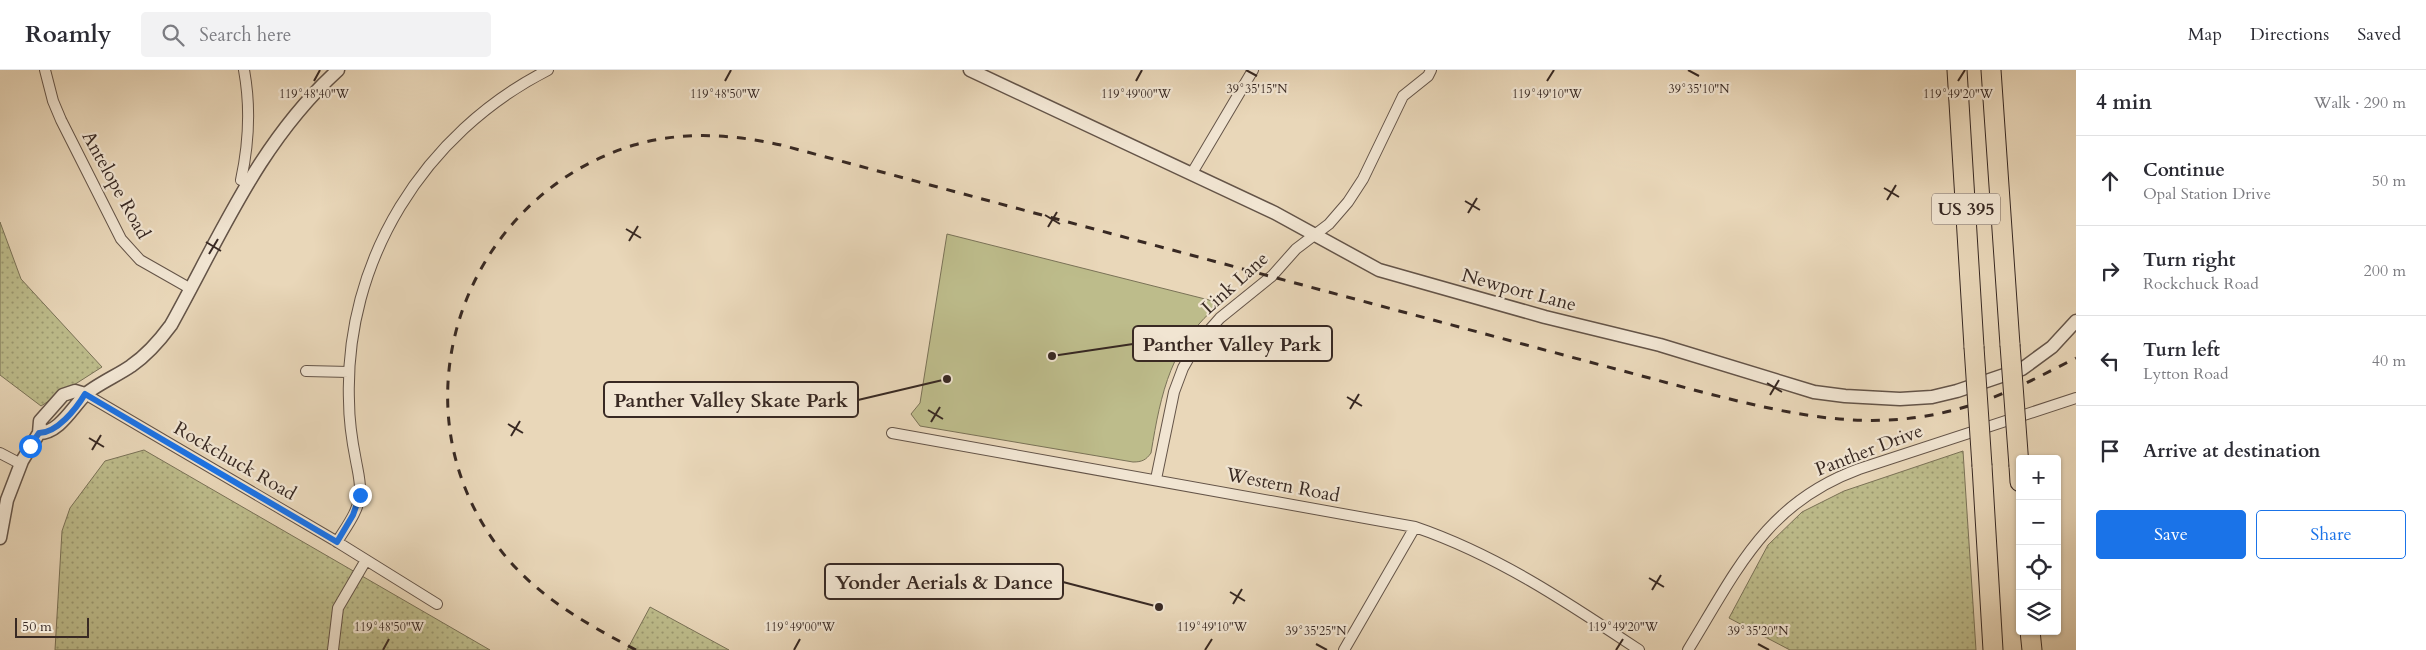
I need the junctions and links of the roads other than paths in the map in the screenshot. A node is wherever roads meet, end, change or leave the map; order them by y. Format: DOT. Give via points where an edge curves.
graph roads {
  1 [pos="45,70"];
  2 [pos="244,70"];
  3 [pos="338,70"];
  4 [pos="548,70"];
  5 [pos="970,70"];
  6 [pos="1253,70"];
  7 [pos="1431,70"];
  8 [pos="1957,70"];
  9 [pos="1991,70"];
  10 [pos="1192,173"];
  11 [pos="248,182"];
  12 [pos="1314,233"];
  13 [pos="191,289"];
  14 [pos="2076,321"];
  15 [pos="306,371"];
  16 [pos="349,372"];
  17 [pos="85,394"];
  18 [pos="2076,398"];
  19 [pos="892,432"];
  20 [pos="39,433"];
  21 [pos="0,453"];
  22 [pos="2018,455"];
  23 [pos="21,464"];
  24 [pos="1156,479"];
  25 [pos="1415,527"];
  26 [pos="0,538"];
  27 [pos="337,542"];
  28 [pos="366,560"];
  29 [pos="437,604"];
  30 [pos="2030,635"];
  31 [pos="333,650"];
  32 [pos="1344,650"];
  33 [pos="1639,650"];
  34 [pos="1688,650"];
  35 [pos="1993,650"];
  36 [pos="2032,650"];
  1 -- 13 [label="street, Antelope Road" via="61,120 121,239 140,260"];
  2 -- 11 [label="street" via="249,131 241,180"];
  3 -- 11 [label="street" via="278,135"];
  4 -- 16 [label="street" via="505,95 460,130 420,175 384,234 365,282"];
  5 -- 10 [label="street, Newport Lane"];
  6 -- 10 [label="street"];
  7 -- 12 [label="street, Link Lane" via="1403,96 1363,180 1348,202 1329,224"];
  8 -- 35 [label="highway, US 395, bridge"];
  9 -- 22 [label="highway, US 395, bridge"];
  10 -- 12 [label="street, Newport Lane"];
  11 -- 13 [label="street"];
  12 -- 14 [label="street, Newport Lane" via="1379,270 1545,318 1660,345 1788,385 1845,396 1932,397 1996,379 2040,357"];
  12 -- 24 [label="street, Link Lane" via="1272,276 1220,318 1190,355 1174,392"];
  13 -- 17 [label="street" via="171,325 146,355"];
  15 -- 16 [label="street"];
  16 -- 27 [label="street" via="351,432 360,495 353,515"];
  17 -- 20 [label="street" via="51,431"];
  17 -- 20 [label="street" via="75,391 63,395 44,414"];
  17 -- 27 [label="street, Rockchuck Road"];
  18 -- 34 [label="street, Panther Drive" via="1859,469 1804,495 1781,514 1754,545"];
  19 -- 24 [label="street, Western Road"];
  20 -- 23 [label="street"];
  21 -- 23 [label="street"];
  23 -- 26 [label="street" via="7,500"];
  24 -- 25 [label="street, Western Road"];
  25 -- 32 [label="street"];
  25 -- 33 [label="street, Western Road" via="1500,563"];
  27 -- 28 [label="street, Rockchuck Road"];
  28 -- 29 [label="street, Rockchuck Road"];
  28 -- 31 [label="street" via="338,608"];
  30 -- 36 [label="highway"];
}
